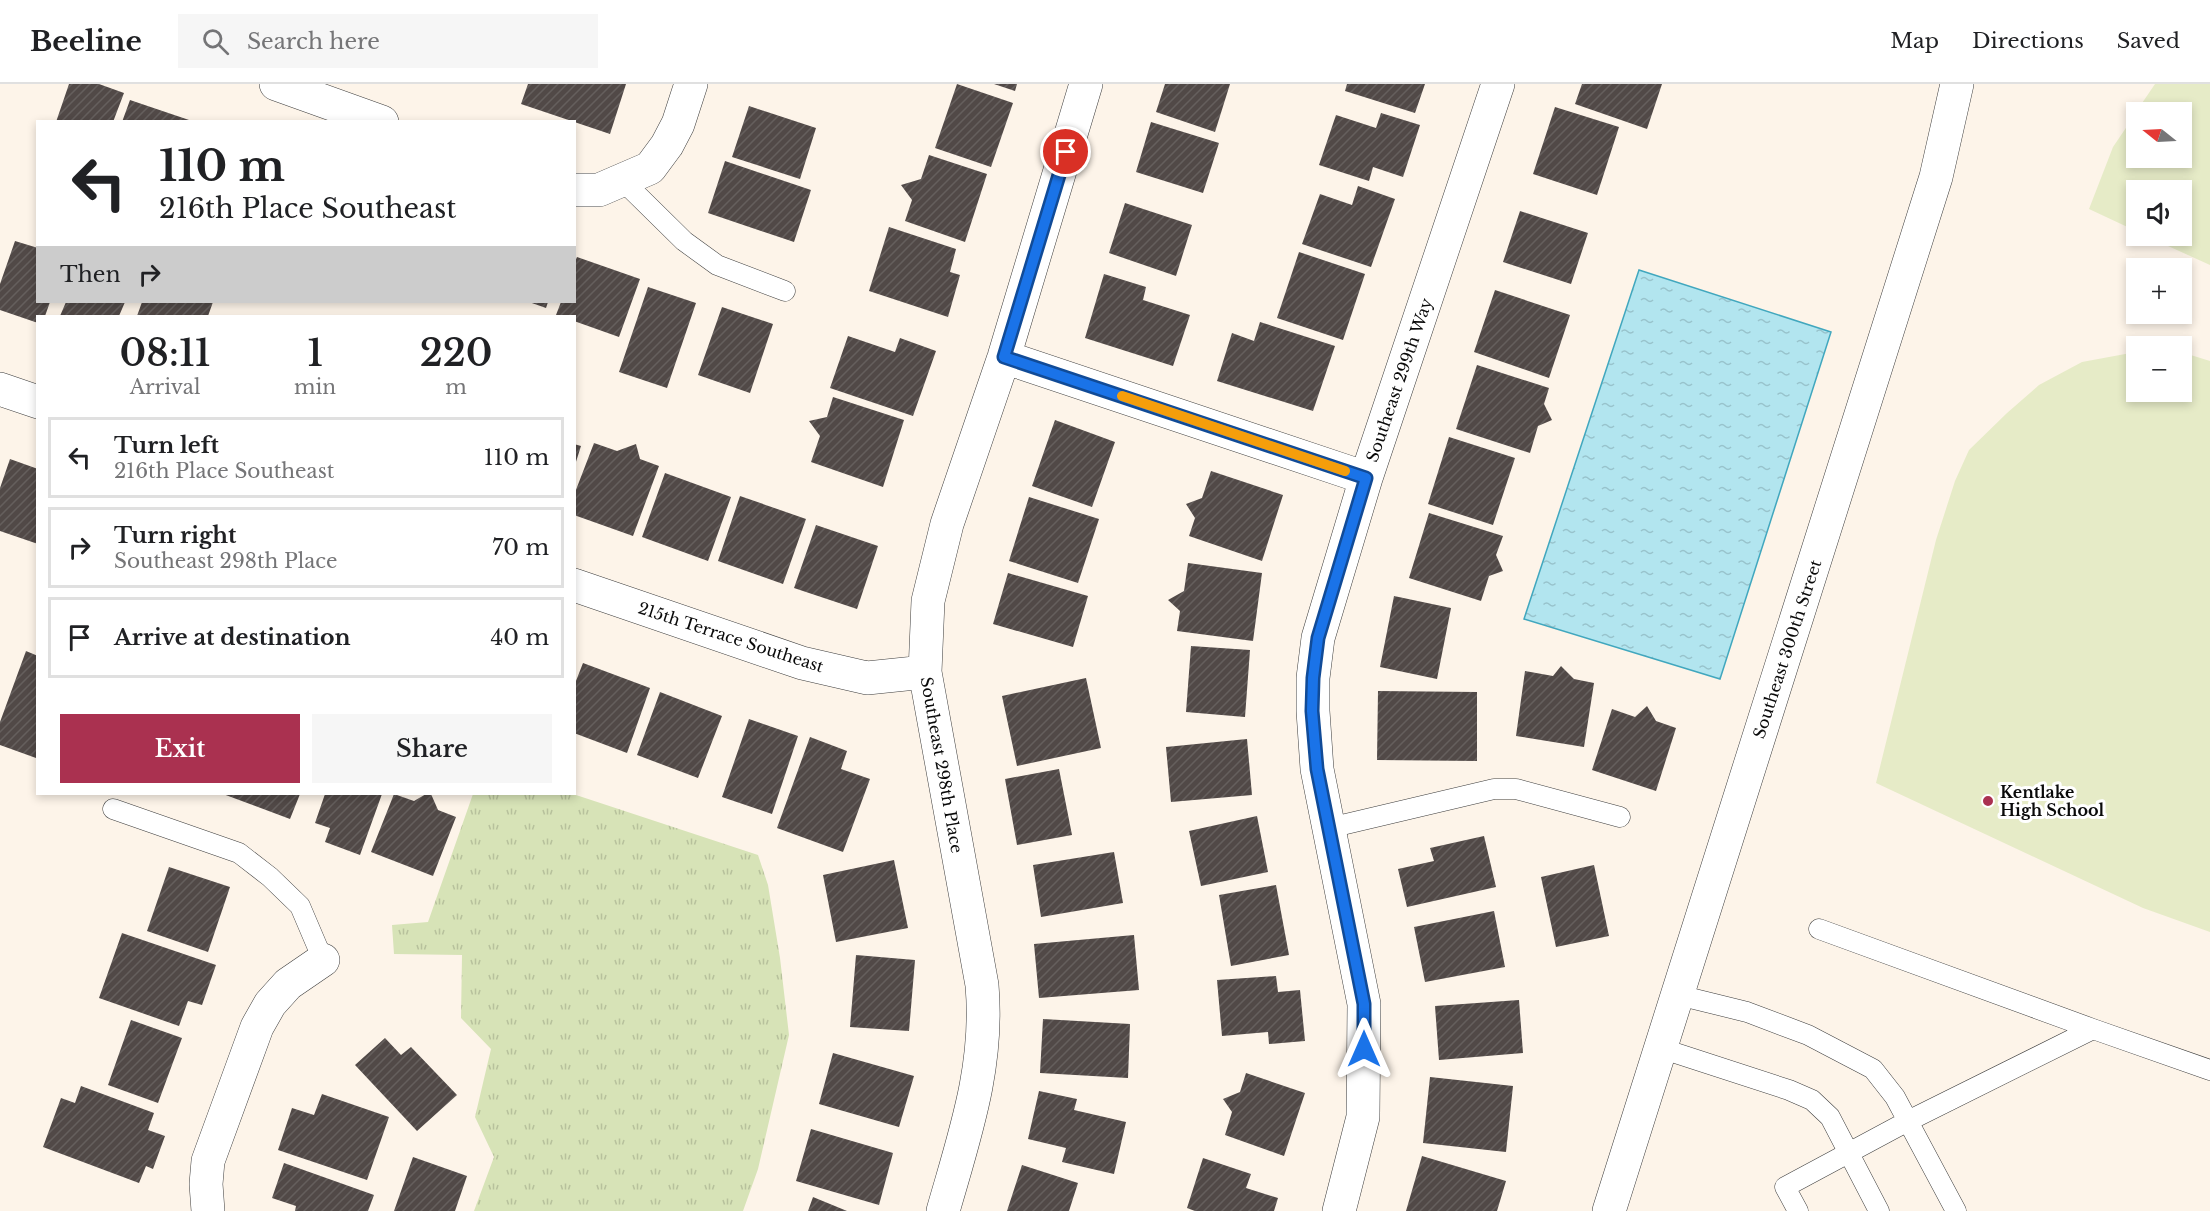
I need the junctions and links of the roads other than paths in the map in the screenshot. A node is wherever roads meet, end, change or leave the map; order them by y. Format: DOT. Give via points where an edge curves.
graph roads {
  1 [pos="276,84"];
  2 [pos="691,84"];
  3 [pos="1086,84"];
  4 [pos="1498,84"];
  5 [pos="1957,84"];
  6 [pos="376,120"];
  7 [pos="623,181"];
  8 [pos="576,190"];
  9 [pos="785,291"];
  10 [pos="1004,357"];
  11 [pos="0,389"];
  12 [pos="36,401"];
  13 [pos="1366,478"];
  14 [pos="576,586"];
  15 [pos="926,672"];
  16 [pos="113,809"];
  17 [pos="1620,817"];
  18 [pos="1329,828"];
  19 [pos="1820,929"];
  20 [pos="323,960"];
  21 [pos="1678,995"];
  22 [pos="2093,1029"];
  23 [pos="1660,1048"];
  24 [pos="2210,1070"];
  25 [pos="1908,1121"];
  26 [pos="1849,1153"];
  27 [pos="208,1211"];
  28 [pos="943,1211"];
  29 [pos="1339,1211"];
  30 [pos="1609,1211"];
  31 [pos="1798,1211"];
  32 [pos="1879,1211"];
  33 [pos="1956,1211"];
  1 -- 6 [label="street"];
  2 -- 7 [label="street" via="667,145 650,168"];
  3 -- 10 [label="street, Southeast 298th Place"];
  4 -- 13 [label="street, Southeast 299th Way"];
  5 -- 21 [label="street, Southeast 300th Street" via="1936,177"];
  7 -- 8 [label="street" via="599,190"];
  7 -- 9 [label="lane" via="684,241 717,265"];
  10 -- 13 [label="street"];
  10 -- 15 [label="street, Southeast 298th Place" via="947,524 928,601"];
  11 -- 12 [label="street"];
  13 -- 18 [label="street, Southeast 299th Way" via="1318,638 1313,678 1317,769"];
  14 -- 15 [label="street, 215th Terrace Southeast" via="802,663 867,678"];
  15 -- 28 [label="street, Southeast 298th Place" via="984,1009 982,1054 970,1114"];
  16 -- 20 [label="lane" via="239,853 300,906"];
  17 -- 18 [label="lane" via="1516,789 1494,789"];
  18 -- 29 [label="street, Southeast 299th Way" via="1364,1004 1363,1117"];
  19 -- 22 [label="lane"];
  20 -- 27 [label="street" via="288,984 270,1004 257,1028 208,1161"];
  21 -- 23 [label="street, Southeast 300th Street"];
  21 -- 25 [label="lane" via="1747,1012 1808,1035 1857,1060 1873,1069"];
  22 -- 24 [label="lane"];
  22 -- 25 [label="lane"];
  23 -- 26 [label="lane" via="1812,1100 1830,1117"];
  23 -- 30 [label="street, Southeast 300th Street"];
  25 -- 26 [label="lane"];
  25 -- 33 [label="lane"];
  26 -- 31 [label="lane" via="1785,1187"];
  26 -- 32 [label="lane"];
}
